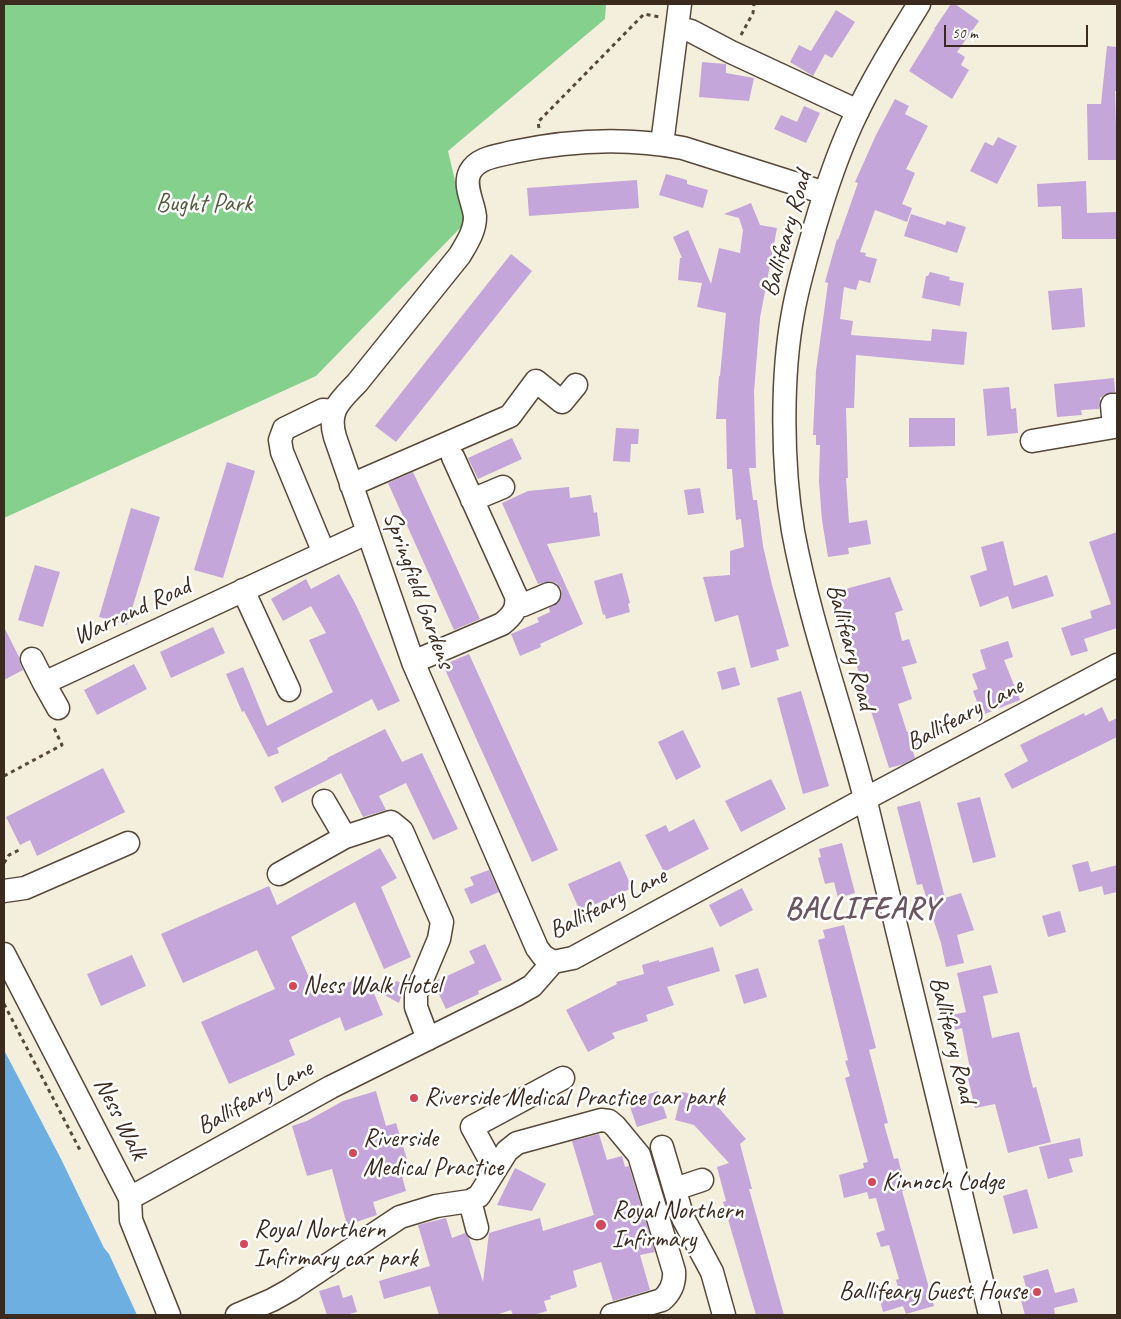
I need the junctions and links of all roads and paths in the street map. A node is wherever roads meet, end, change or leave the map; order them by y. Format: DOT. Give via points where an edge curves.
graph roads {
  1 [pos="754,4"];
  2 [pos="919,4"];
  3 [pos="679,17"];
  4 [pos="731,52"];
  5 [pos="858,111"];
  6 [pos="662,144"];
  7 [pos="540,146"];
  8 [pos="825,193"];
  9 [pos="576,385"];
  10 [pos="1117,404"];
  11 [pos="334,411"];
  12 [pos="1032,441"];
  13 [pos="453,458"];
  14 [pos="351,485"];
  15 [pos="503,487"];
  16 [pos="472,500"];
  17 [pos="367,532"];
  18 [pos="324,553"];
  19 [pos="243,590"];
  20 [pos="549,594"];
  21 [pos="517,605"];
  22 [pos="32,659"];
  23 [pos="413,662"];
  24 [pos="1117,665"];
  25 [pos="44,683"];
  26 [pos="289,690"];
  27 [pos="58,708"];
  28 [pos="4,776"];
  29 [pos="865,799"];
  30 [pos="324,801"];
  31 [pos="345,838"];
  32 [pos="128,843"];
  33 [pos="19,850"];
  34 [pos="4,863"];
  35 [pos="279,874"];
  36 [pos="4,891"];
  37 [pos="4,954"];
  38 [pos="553,962"];
  39 [pos="428,1039"];
  40 [pos="563,1078"];
  41 [pos="662,1147"];
  42 [pos="495,1168"];
  43 [pos="702,1180"];
  44 [pos="675,1188"];
  45 [pos="130,1198"];
  46 [pos="470,1201"];
  47 [pos="477,1228"];
  48 [pos="274,1308"];
  49 [pos="169,1315"];
  50 [pos="237,1315"];
  51 [pos="612,1315"];
  52 [pos="724,1315"];
  53 [pos="990,1315"];
  1 -- 4 [label="path" via="754,13"];
  2 -- 5 [label="street, Ballifeary Road"];
  3 -- 4 [label="street" via="692,31"];
  3 -- 6 [label="street"];
  3 -- 7 [label="path" via="644,14 538,122"];
  4 -- 5 [label="street"];
  5 -- 8 [label="street, Ballifeary Road"];
  6 -- 7 [label="street" via="583,141"];
  6 -- 8 [label="street"];
  7 -- 11 [label="street" via="486,158 474,165 468,174 475,215 470,238 460,255"];
  8 -- 29 [label="street, Ballifeary Road" via="792,314 786,368 787,477 805,590"];
  9 -- 14 [label="street" via="562,402 536,381 510,416"];
  10 -- 12 [label="street" via="1112,405 1114,427"];
  11 -- 14 [label="street, Springfield Gardens" via="331,425"];
  11 -- 18 [label="street" via="323,410 284,429 280,440"];
  13 -- 16 [label="street"];
  14 -- 17 [label="street, Springfield Gardens"];
  15 -- 16 [label="street"];
  16 -- 21 [label="street" via="516,596"];
  17 -- 18 [label="street, Warrand Road"];
  17 -- 23 [label="street, Springfield Gardens"];
  18 -- 19 [label="street, Warrand Road"];
  19 -- 25 [label="street, Warrand Road"];
  19 -- 26 [label="street"];
  20 -- 21 [label="street"];
  21 -- 23 [label="street" via="502,624"];
  22 -- 25 [label="street"];
  23 -- 38 [label="street, Springfield Gardens" via="537,948"];
  24 -- 29 [label="street, Ballifeary Lane"];
  25 -- 27 [label="street"];
  27 -- 28 [label="path" via="50,718 62,745"];
  29 -- 38 [label="street, Ballifeary Lane" via="573,958"];
  29 -- 53 [label="street, Ballifeary Road"];
  30 -- 31 [label="street"];
  31 -- 35 [label="street"];
  31 -- 39 [label="street" via="391,822 402,831 442,922 439,939 416,994 416,1007"];
  32 -- 36 [label="street" via="25,888"];
  33 -- 34 [label="path"];
  37 -- 45 [label="street, Ness Walk"];
  38 -- 39 [label="street, Ballifeary Lane" via="532,986"];
  39 -- 45 [label="street, Ballifeary Lane" via="331,1087"];
  40 -- 42 [label="street" via="472,1127"];
  41 -- 44 [label="street"];
  42 -- 46 [label="street" via="479,1196"];
  42 -- 51 [label="street" via="507,1151 518,1143 601,1120 615,1126 636,1150 675,1279 662,1300"];
  43 -- 44 [label="street"];
  44 -- 52 [label="street" via="683,1218 712,1272"];
  45 -- 49 [label="street, Ness Walk" via="131,1220"];
  46 -- 47 [label="street"];
  46 -- 48 [label="street" via="436,1206 400,1217 290,1290"];
  48 -- 50 [label="street"];
}
